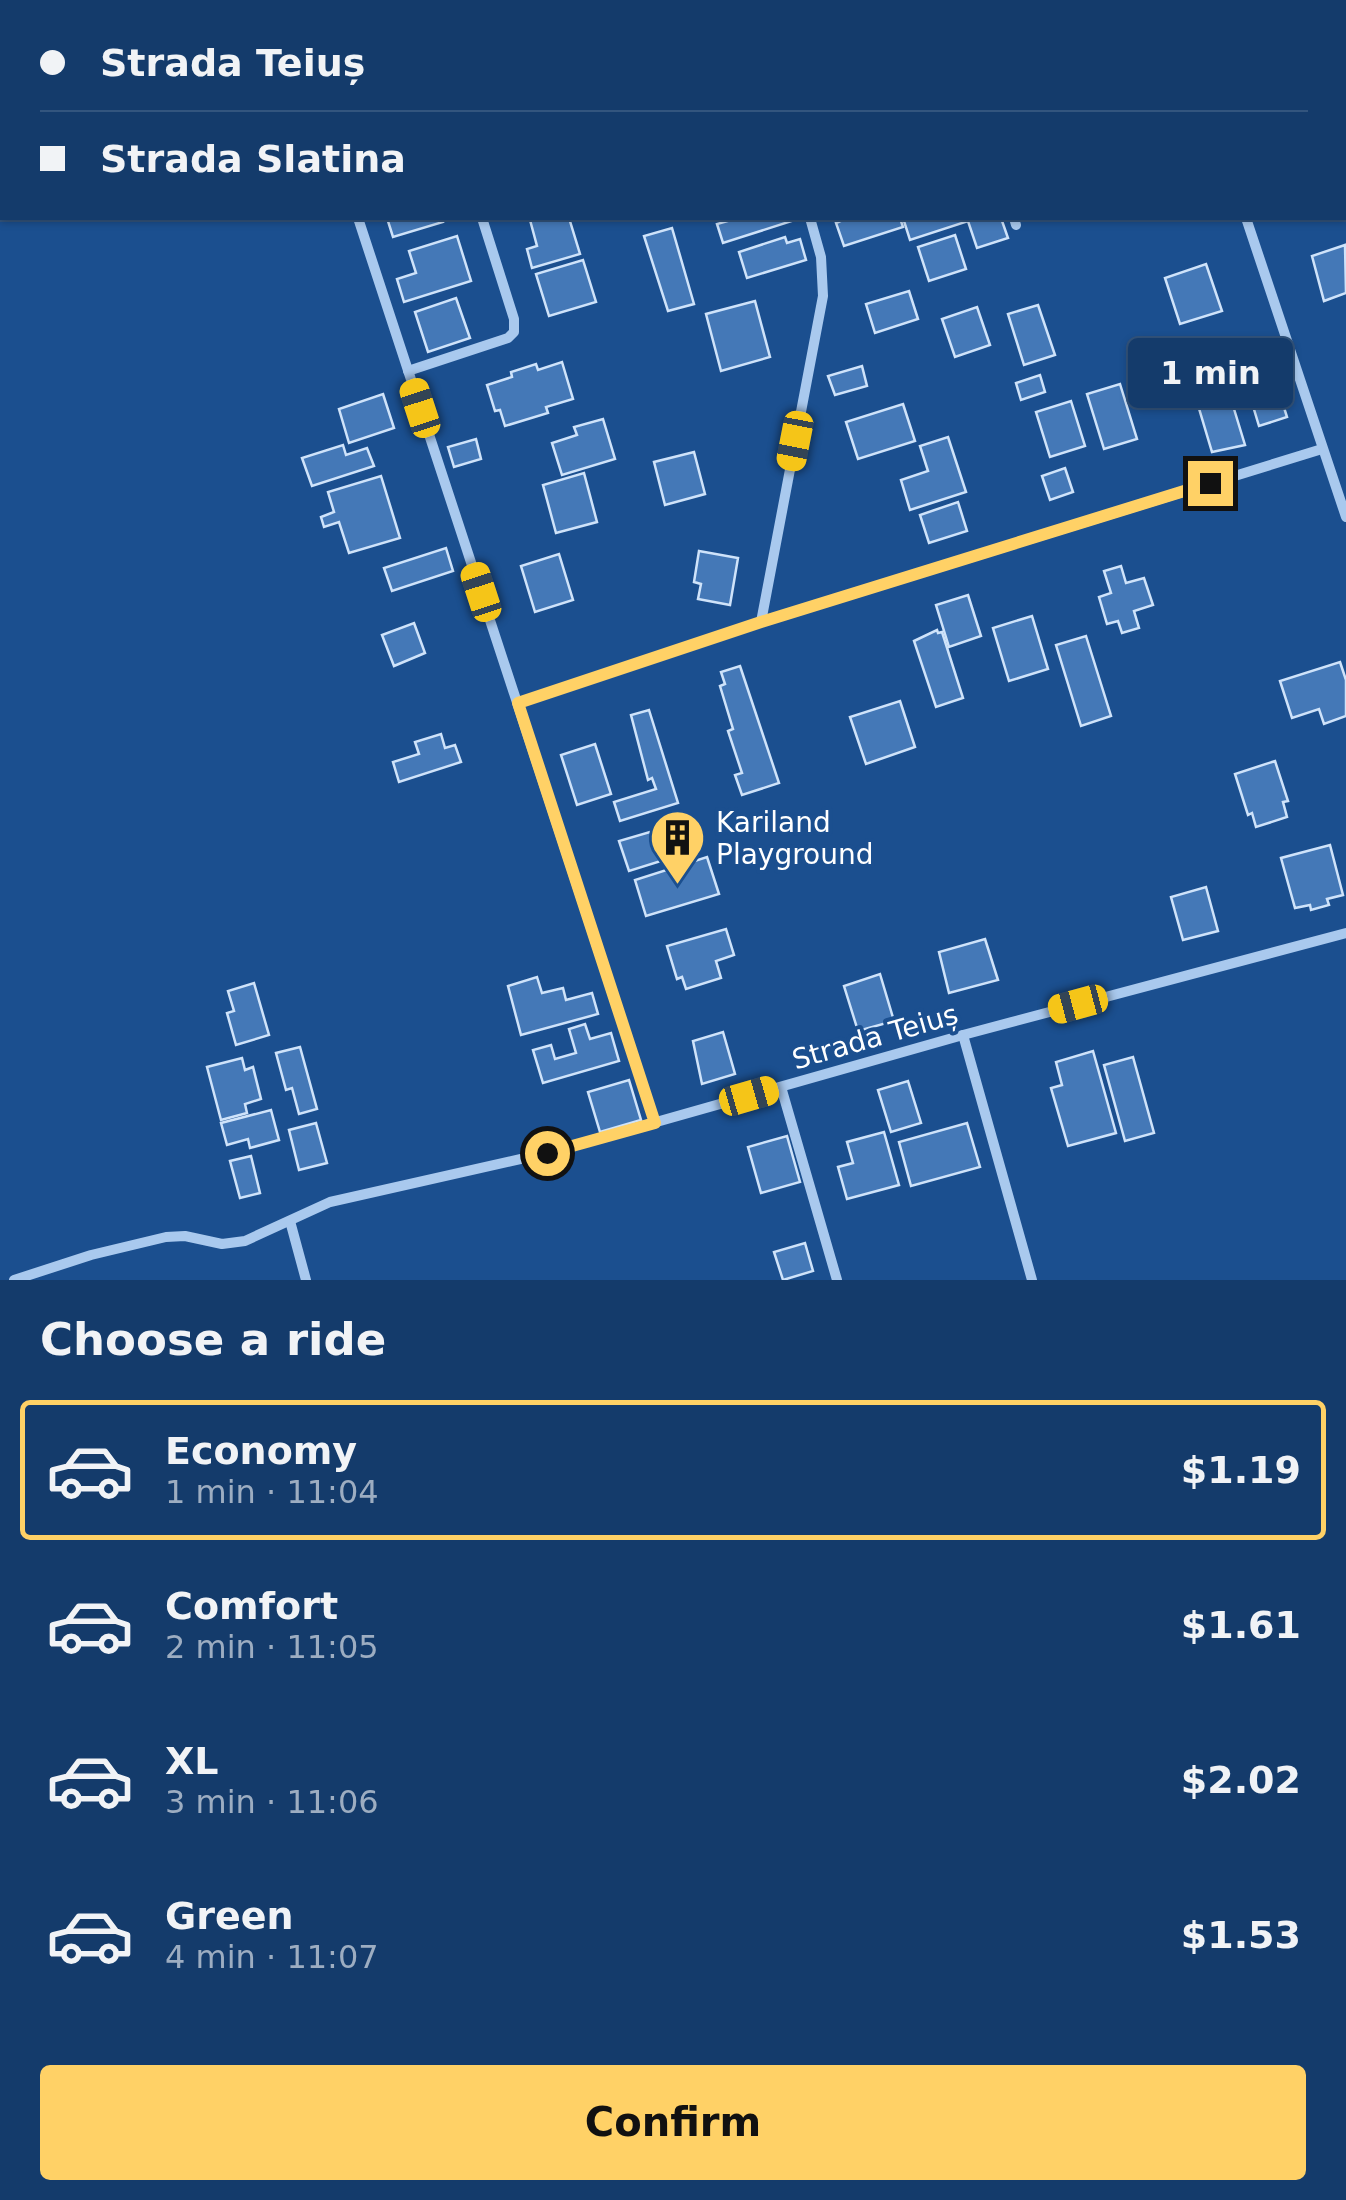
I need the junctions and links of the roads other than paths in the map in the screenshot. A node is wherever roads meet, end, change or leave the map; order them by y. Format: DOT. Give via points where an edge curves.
graph roads {
  1 [pos="359,220"];
  2 [pos="483,220"];
  3 [pos="811,220"];
  4 [pos="1247,220"];
  5 [pos="408,371"];
  6 [pos="1322,448"];
  7 [pos="1346,517"];
  8 [pos="761,622"];
  9 [pos="518,703"];
  10 [pos="1346,933"];
  11 [pos="963,1035"];
  12 [pos="781,1087"];
  13 [pos="655,1123"];
  14 [pos="290,1222"];
  15 [pos="14,1280"];
  16 [pos="306,1280"];
  17 [pos="836,1280"];
  18 [pos="1032,1280"];
  1 -- 5 [label="street"];
  2 -- 5 [label="street" via="514,332"];
  3 -- 8 [label="street" via="823,296"];
  4 -- 6 [label="street"];
  5 -- 9 [label="street"];
  6 -- 7 [label="street"];
  6 -- 8 [label="street"];
  8 -- 9 [label="street"];
  9 -- 13 [label="street"];
  10 -- 11 [label="street, Strada Teiuș"];
  11 -- 12 [label="street, Strada Teiuș"];
  11 -- 18 [label="street"];
  12 -- 13 [label="street, Strada Teiuș"];
  12 -- 17 [label="street"];
  13 -- 14 [label="street, Strada Teiuș" via="316,1206"];
  14 -- 15 [label="street, Strada Teiuș" via="234,1243 186,1236 146,1240"];
  14 -- 16 [label="street"];
}
